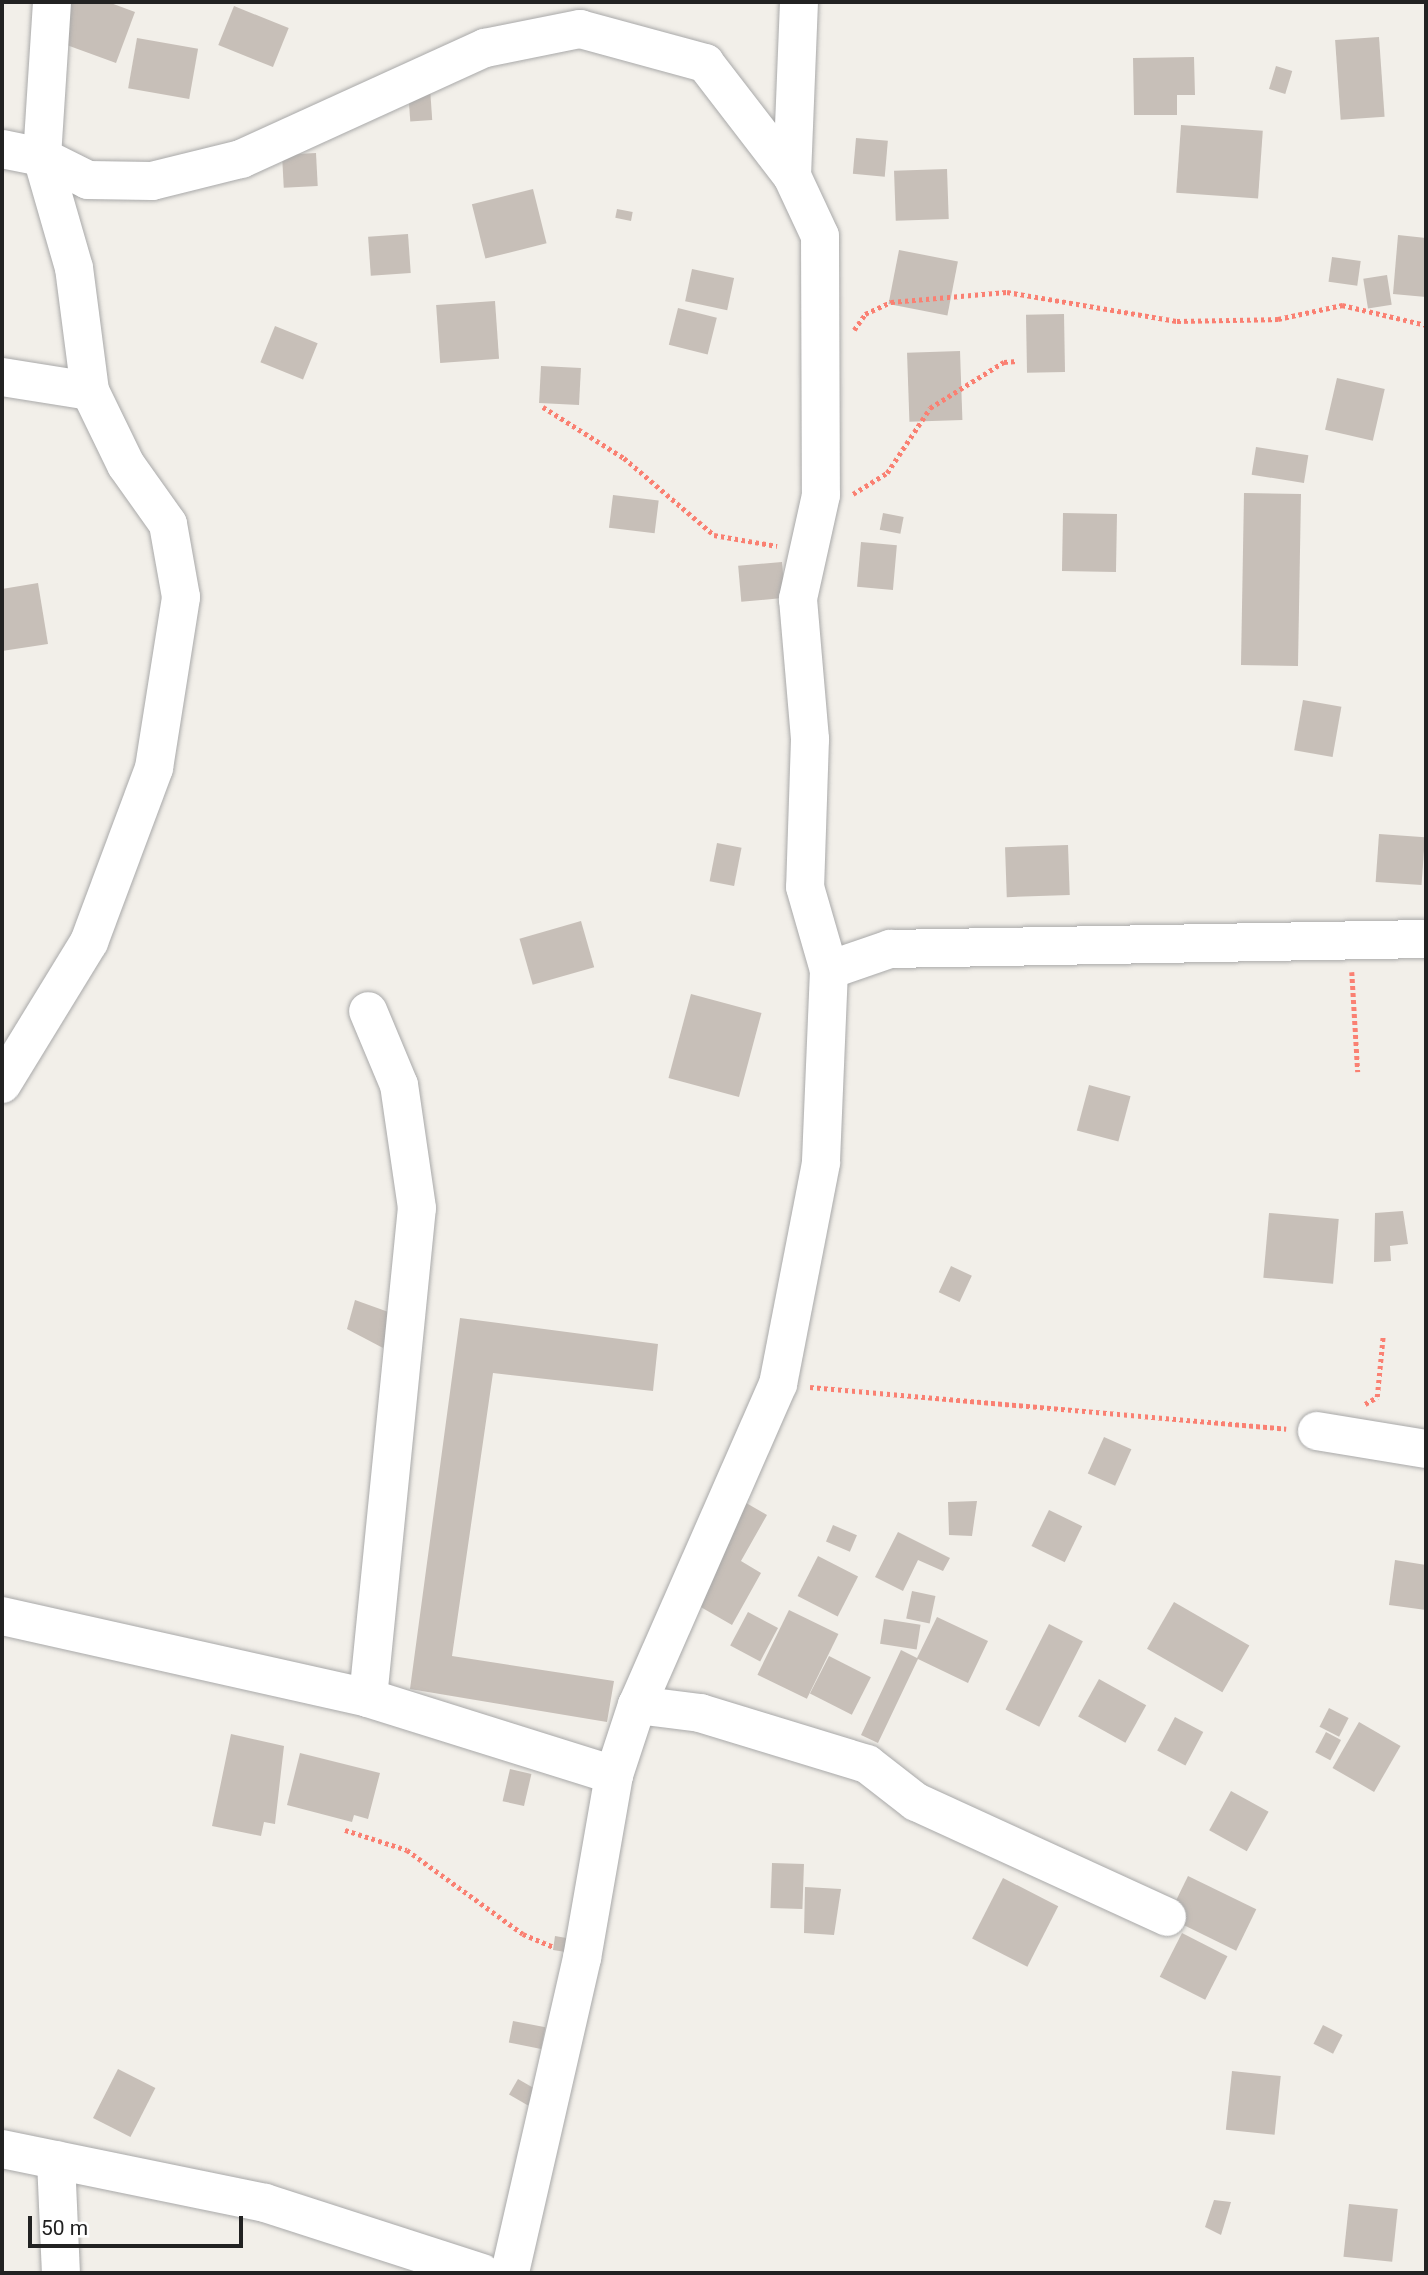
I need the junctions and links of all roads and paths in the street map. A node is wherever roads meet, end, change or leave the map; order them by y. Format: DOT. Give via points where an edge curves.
graph roads {
  1 [pos="52,2"];
  2 [pos="799,2"];
  3 [pos="2,149"];
  4 [pos="42,157"];
  5 [pos="792,176"];
  6 [pos="1426,325"];
  7 [pos="820,352"];
  8 [pos="1017,361"];
  9 [pos="2,377"];
  10 [pos="90,391"];
  11 [pos="543,407"];
  12 [pos="821,495"];
  13 [pos="808,552"];
  14 [pos="1426,939"];
  15 [pos="1350,941"];
  16 [pos="829,970"];
  17 [pos="368,1011"];
  18 [pos="1358,1072"];
  19 [pos="2,1084"];
  20 [pos="1383,1336"];
  21 [pos="778,1384"];
  22 [pos="1317,1431"];
  23 [pos="1426,1449"];
  24 [pos="2,1616"];
  25 [pos="368,1699"];
  26 [pos="637,1705"];
  27 [pos="614,1775"];
  28 [pos="345,1830"];
  29 [pos="1167,1917"];
  30 [pos="582,1958"];
  31 [pos="2,2149"];
  32 [pos="56,2160"];
  33 [pos="61,2273"];
  34 [pos="482,2273"];
  35 [pos="510,2273"];
  1 -- 4 [label="street"];
  2 -- 5 [label="street"];
  3 -- 4 [label="street"];
  4 -- 5 [label="street" via="88,180 164,178 241,159 485,48 580,29 705,63"];
  4 -- 10 [label="street" via="74,268"];
  5 -- 7 [label="street" via="820,236"];
  6 -- 7 [label="path" via="1342,306 1266,320 1177,321 1007,292 891,302 865,314 846,343"];
  7 -- 12 [label="street"];
  8 -- 12 [label="path" via="1004,362 930,408 887,473 861,493"];
  9 -- 10 [label="street"];
  10 -- 19 [label="street" via="126,465 168,524 181,597 154,768 89,942"];
  11 -- 13 [label="path" via="624,458 714,535"];
  12 -- 13 [label="street"];
  13 -- 16 [label="street" via="798,598 810,739 805,887"];
  14 -- 15 [label="street"];
  15 -- 16 [label="street" via="890,949"];
  15 -- 18 [label="path"];
  16 -- 21 [label="street" via="821,1163"];
  17 -- 25 [label="street" via="399,1086 417,1208"];
  20 -- 22 [label="path" via="1377,1397"];
  21 -- 22 [label="path"];
  21 -- 26 [label="street"];
  22 -- 23 [label="street"];
  24 -- 25 [label="street"];
  25 -- 27 [label="street"];
  26 -- 27 [label="street"];
  26 -- 29 [label="street" via="700,1713 867,1764 916,1802"];
  27 -- 30 [label="street"];
  28 -- 30 [label="path" via="407,1850 523,1934"];
  30 -- 35 [label="street"];
  31 -- 32 [label="street"];
  32 -- 33 [label="street"];
  32 -- 34 [label="street" via="265,2203"];
}
